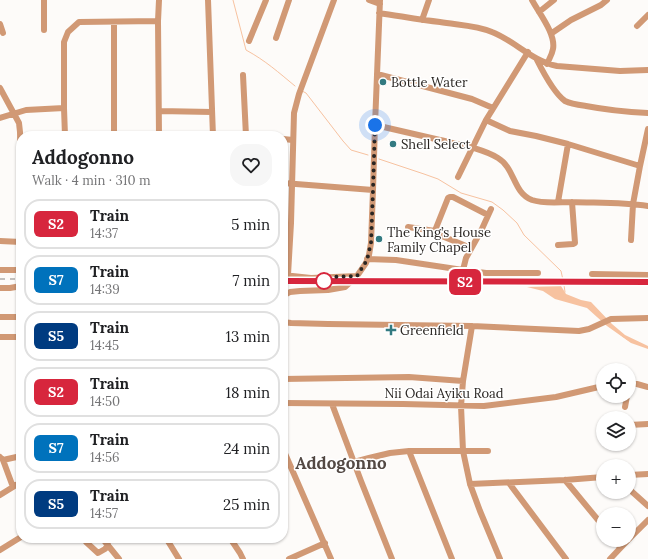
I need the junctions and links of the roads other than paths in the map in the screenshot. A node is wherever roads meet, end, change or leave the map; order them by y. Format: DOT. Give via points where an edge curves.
graph roads {
  1 [pos="44,0"];
  2 [pos="159,0"];
  3 [pos="208,0"];
  4 [pos="266,0"];
  5 [pos="289,0"];
  6 [pos="334,0"];
  7 [pos="369,0"];
  8 [pos="429,0"];
  9 [pos="532,0"];
  10 [pos="554,0"];
  11 [pos="607,0"];
  12 [pos="380,2"];
  13 [pos="539,12"];
  14 [pos="379,13"];
  15 [pos="648,15"];
  16 [pos="422,20"];
  17 [pos="158,21"];
  18 [pos="114,22"];
  19 [pos="0,24"];
  20 [pos="636,26"];
  21 [pos="44,30"];
  22 [pos="3,33"];
  23 [pos="552,33"];
  24 [pos="276,38"];
  25 [pos="249,41"];
  26 [pos="528,52"];
  27 [pos="537,60"];
  28 [pos="547,64"];
  29 [pos="648,70"];
  30 [pos="377,74"];
  31 [pos="243,75"];
  32 [pos="0,88"];
  33 [pos="64,108"];
  34 [pos="493,108"];
  35 [pos="159,112"];
  36 [pos="212,112"];
  37 [pos="14,113"];
  38 [pos="648,113"];
  39 [pos="0,118"];
  40 [pos="486,120"];
  41 [pos="375,125"];
  42 [pos="648,129"];
  43 [pos="20,131"];
  44 [pos="65,131"];
  45 [pos="114,131"];
  46 [pos="159,131"];
  47 [pos="213,131"];
  48 [pos="246,131"];
  49 [pos="288,140"];
  50 [pos="293,140"];
  51 [pos="568,144"];
  52 [pos="473,147"];
  53 [pos="640,166"];
  54 [pos="458,177"];
  55 [pos="288,184"];
  56 [pos="292,184"];
  57 [pos="373,190"];
  58 [pos="558,202"];
  59 [pos="572,202"];
  60 [pos="633,204"];
  61 [pos="648,206"];
  62 [pos="408,227"];
  63 [pos="435,231"];
  64 [pos="290,233"];
  65 [pos="631,240"];
  66 [pos="0,242"];
  67 [pos="16,242"];
  68 [pos="558,245"];
  69 [pos="471,248"];
  70 [pos="288,254"];
  71 [pos="367,260"];
  72 [pos="0,270"];
  73 [pos="16,270"];
  74 [pos="463,270"];
  75 [pos="538,274"];
  76 [pos="592,274"];
  77 [pos="288,275"];
  78 [pos="648,275"];
  79 [pos="357,276"];
  80 [pos="16,287"];
  81 [pos="0,288"];
  82 [pos="288,293"];
  83 [pos="0,317"];
  84 [pos="16,317"];
  85 [pos="648,318"];
  86 [pos="288,323"];
  87 [pos="472,326"];
  88 [pos="0,337"];
  89 [pos="16,337"];
  90 [pos="288,379"];
  91 [pos="463,381"];
  92 [pos="636,384"];
  93 [pos="648,387"];
  94 [pos="596,388"];
  95 [pos="288,403"];
  96 [pos="626,403"];
  97 [pos="332,404"];
  98 [pos="461,406"];
  99 [pos="625,407"];
  100 [pos="648,424"];
  101 [pos="636,425"];
  102 [pos="409,451"];
  103 [pos="463,451"];
  104 [pos="488,451"];
  105 [pos="16,456"];
  106 [pos="1,458"];
  107 [pos="354,462"];
  108 [pos="288,467"];
  109 [pos="3,472"];
  110 [pos="648,474"];
  111 [pos="636,475"];
  112 [pos="596,478"];
  113 [pos="565,480"];
  114 [pos="509,483"];
  115 [pos="470,484"];
  116 [pos="16,485"];
  117 [pos="13,487"];
  118 [pos="0,495"];
  119 [pos="636,495"];
  120 [pos="648,506"];
  121 [pos="596,518"];
  122 [pos="648,520"];
  123 [pos="636,531"];
  124 [pos="16,541"];
  125 [pos="87,543"];
  126 [pos="169,543"];
  127 [pos="233,543"];
  128 [pos="325,543"];
  129 [pos="108,545"];
  130 [pos="620,548"];
  131 [pos="0,550"];
  132 [pos="120,559"];
  133 [pos="180,559"];
  134 [pos="243,559"];
  135 [pos="289,559"];
  136 [pos="331,559"];
  137 [pos="392,559"];
  138 [pos="452,559"];
  139 [pos="500,559"];
  140 [pos="566,559"];
  141 [pos="610,559"];
  1 -- 21 [label="street"];
  2 -- 17 [label="street"];
  3 -- 36 [label="street"];
  4 -- 25 [label="street"];
  5 -- 24 [label="street"];
  6 -- 50 [label="street" via="299,94 294,113"];
  7 -- 12 [label="street"];
  8 -- 16 [label="street"];
  9 -- 13 [label="street"];
  10 -- 13 [label="street"];
  11 -- 23 [label="street"];
  12 -- 14 [label="street"];
  13 -- 23 [label="street"];
  14 -- 16 [label="street"];
  14 -- 30 [label="street"];
  15 -- 20 [label="street"];
  16 -- 26 [label="street" via="476,27 492,32"];
  17 -- 18 [label="street"];
  17 -- 35 [label="street"];
  18 -- 33 [label="street" via="80,22 68,32 64,42"];
  18 -- 45 [label="street"];
  19 -- 22 [label="street"];
  23 -- 28 [label="street" via="554,44"];
  26 -- 27 [label="street"];
  26 -- 34 [label="street"];
  27 -- 28 [label="street"];
  27 -- 38 [label="street" via="545,76 566,102 605,110"];
  28 -- 29 [label="street" via="583,69"];
  30 -- 34 [label="street" via="472,99"];
  30 -- 41 [label="street"];
  31 -- 48 [label="street"];
  32 -- 37 [label="street"];
  33 -- 37 [label="street"];
  33 -- 44 [label="street"];
  34 -- 40 [label="street"];
  35 -- 36 [label="street"];
  35 -- 46 [label="street"];
  36 -- 47 [label="street"];
  37 -- 39 [label="street"];
  37 -- 43 [label="street"];
  40 -- 51 [label="street" via="510,131"];
  40 -- 52 [label="street"];
  41 -- 52 [label="street"];
  41 -- 57 [label="street"];
  42 -- 53 [label="street"];
  49 -- 50 [label="street"];
  50 -- 56 [label="street"];
  51 -- 53 [label="street"];
  51 -- 58 [label="street"];
  52 -- 54 [label="street"];
  52 -- 58 [label="street" via="502,161 518,189 526,197"];
  53 -- 60 [label="street"];
  55 -- 56 [label="street"];
  56 -- 57 [label="street"];
  56 -- 64 [label="street"];
  57 -- 71 [label="street" via="371,243"];
  58 -- 59 [label="street"];
  59 -- 60 [label="street"];
  59 -- 68 [label="street" via="575,243"];
  60 -- 61 [label="street"];
  60 -- 65 [label="street"];
  62 -- 63 [label="street"];
  63 -- 69 [label="street"];
  63 -- 69 [label="street" via="450,197 489,212"];
  64 -- 70 [label="street"];
  66 -- 67 [label="street"];
  69 -- 74 [label="street"];
  71 -- 74 [label="street" via="396,260"];
  71 -- 79 [label="street"];
  72 -- 73 [label="street"];
  74 -- 75 [label="street"];
  76 -- 78 [label="street"];
  77 -- 79 [label="street" via="311,278"];
  79 -- 82 [label="street" via="345,287"];
  80 -- 81 [label="street"];
  83 -- 84 [label="street"];
  85 -- 87 [label="street" via="611,319 579,331"];
  86 -- 87 [label="street"];
  87 -- 91 [label="street"];
  88 -- 89 [label="street"];
  90 -- 91 [label="street" via="408,377"];
  91 -- 98 [label="street"];
  92 -- 93 [label="street"];
  94 -- 98 [label="street, Nii Odai Ayiku Road" via="556,397 484,406"];
  95 -- 97 [label="street, Nii Odai Ayiku Road"];
  96 -- 99 [label="street"];
  97 -- 98 [label="street, Nii Odai Ayiku Road"];
  97 -- 107 [label="street"];
  98 -- 103 [label="street"];
  100 -- 101 [label="street"];
  102 -- 103 [label="street"];
  102 -- 107 [label="street"];
  102 -- 138 [label="street"];
  103 -- 104 [label="street"];
  103 -- 115 [label="street"];
  105 -- 106 [label="street"];
  106 -- 109 [label="street"];
  107 -- 137 [label="street"];
  108 -- 128 [label="street"];
  109 -- 117 [label="street"];
  110 -- 111 [label="street"];
  112 -- 113 [label="street"];
  113 -- 114 [label="street"];
  113 -- 121 [label="street"];
  114 -- 115 [label="street"];
  114 -- 140 [label="street"];
  115 -- 139 [label="street"];
  116 -- 117 [label="street"];
  117 -- 118 [label="street"];
  119 -- 120 [label="street"];
  122 -- 123 [label="street"];
  124 -- 131 [label="street"];
  125 -- 129 [label="street" via="98,553"];
  126 -- 133 [label="street"];
  127 -- 134 [label="street"];
  128 -- 135 [label="street"];
  128 -- 136 [label="street"];
  129 -- 132 [label="street"];
  130 -- 141 [label="street"];
}
